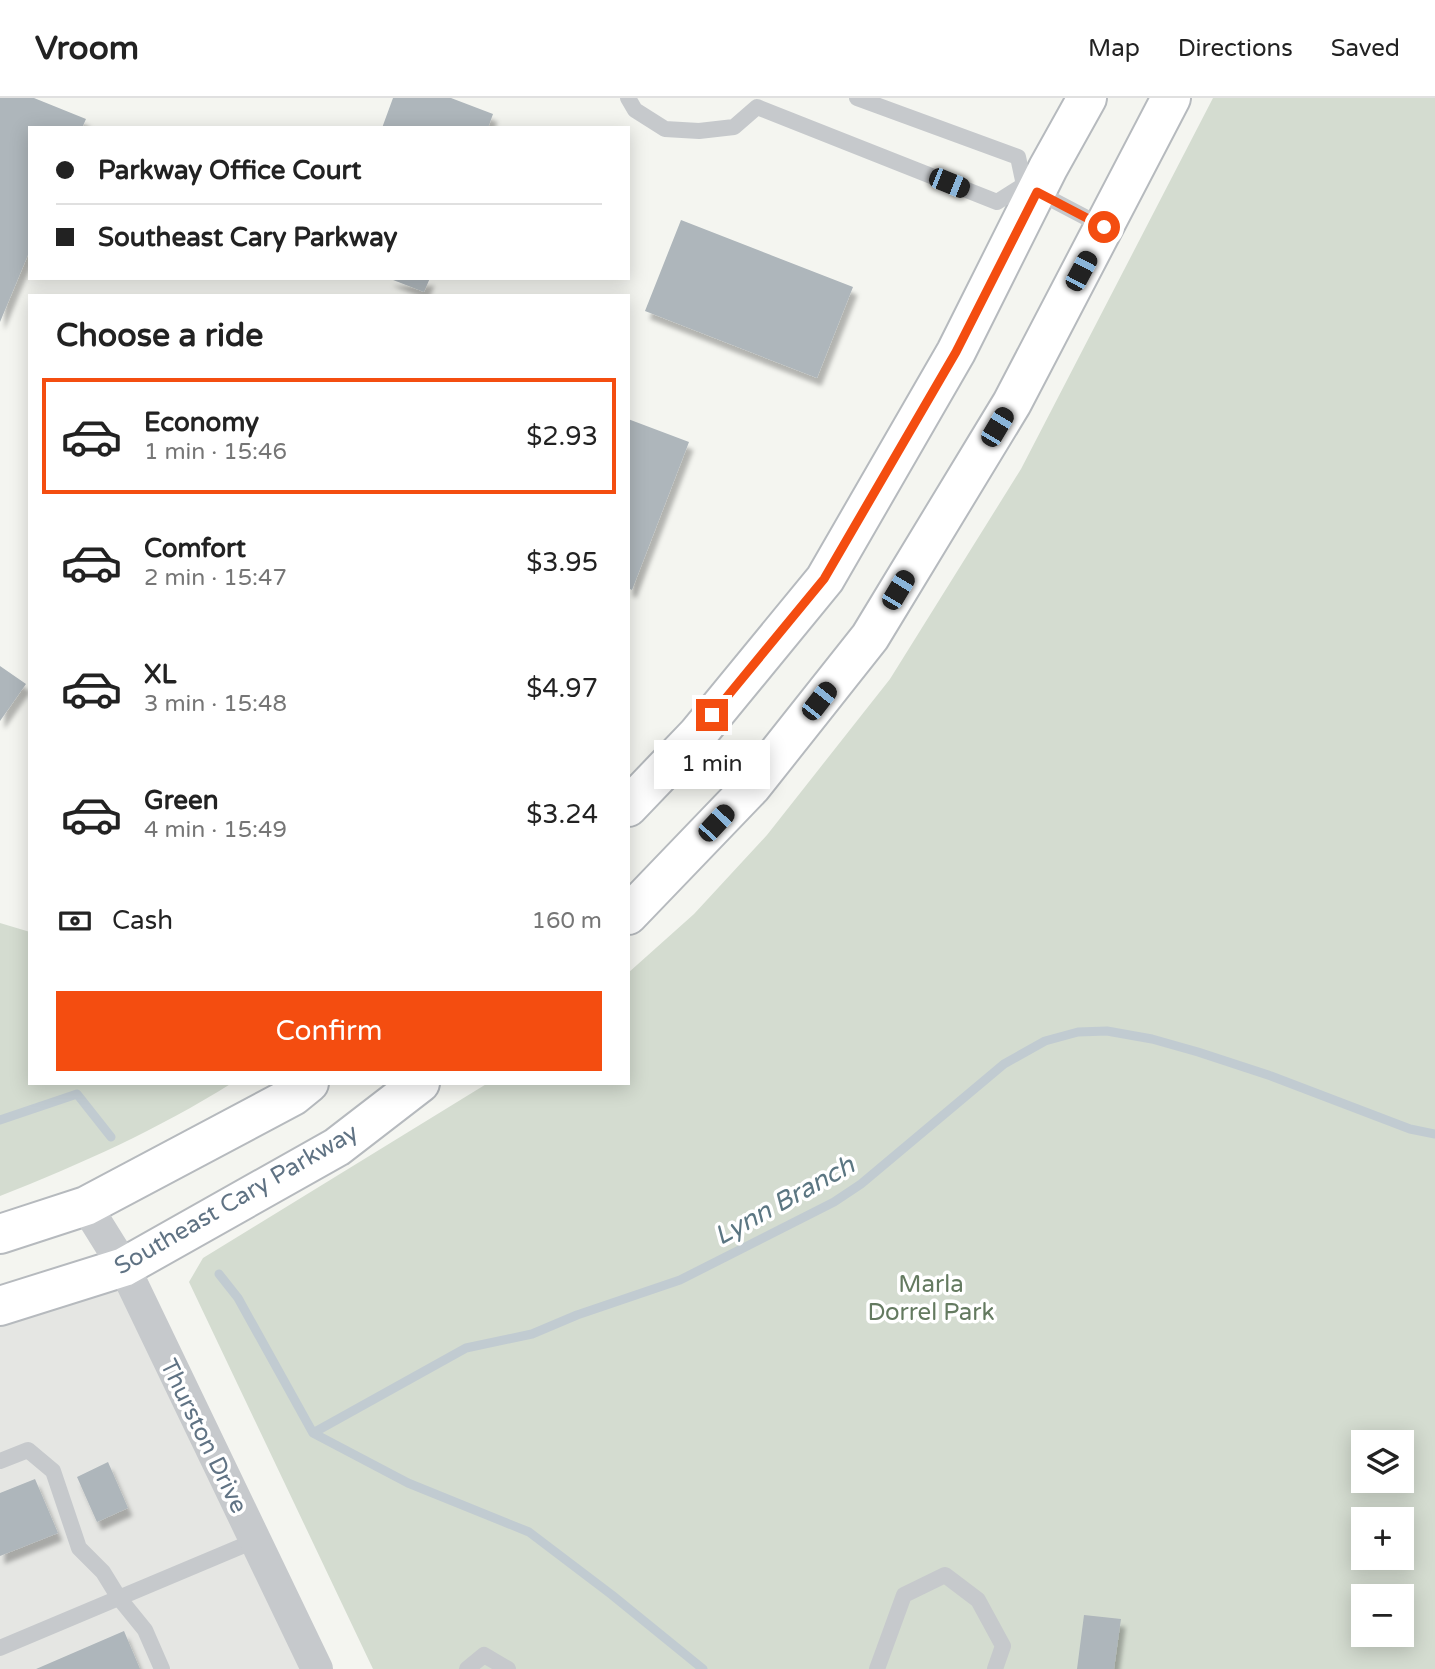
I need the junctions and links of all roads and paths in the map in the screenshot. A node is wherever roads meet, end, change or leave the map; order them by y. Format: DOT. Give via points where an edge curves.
graph roads {
  1 [pos="628,98"];
  2 [pos="857,98"];
  3 [pos="1087,98"];
  4 [pos="1171,98"];
  5 [pos="1030,189"];
  6 [pos="1104,227"];
  7 [pos="630,805"];
  8 [pos="630,913"];
  9 [pos="307,1085"];
  10 [pos="417,1085"];
  11 [pos="86,1206"];
  12 [pos="0,1234"];
  13 [pos="124,1268"];
  14 [pos="0,1306"];
  15 [pos="0,1461"];
  16 [pos="254,1541"];
  17 [pos="120,1598"];
  18 [pos="0,1648"];
  19 [pos="162,1669"];
  20 [pos="317,1669"];
  21 [pos="467,1669"];
  22 [pos="508,1669"];
  23 [pos="877,1669"];
  24 [pos="995,1669"];
  1 -- 5 [label="lane" via="635,110 665,129 734,127 757,107 997,202"];
  2 -- 5 [label="lane" via="1018,157"];
  3 -- 5 [label="main road"];
  4 -- 6 [label="main road"];
  5 -- 6 [label="lane"];
  5 -- 7 [label="main road" via="956,352 824,579 696,735"];
  6 -- 8 [label="main road" via="1012,403 870,637 752,786"];
  9 -- 11 [label="main road"];
  10 -- 13 [label="main road, Southeast Cary Parkway" via="337,1147"];
  11 -- 12 [label="main road"];
  11 -- 13 [label="street, Thurston Drive"];
  13 -- 14 [label="main road, Southeast Cary Parkway"];
  13 -- 16 [label="street, Thurston Drive"];
  15 -- 17 [label="lane" via="28,1450 53,1471 79,1548"];
  16 -- 17 [label="lane"];
  16 -- 20 [label="street, Thurston Drive"];
  17 -- 18 [label="lane"];
  17 -- 19 [label="lane" via="145,1630"];
  21 -- 22 [label="lane" via="484,1655"];
  23 -- 24 [label="lane" via="904,1595 945,1575 978,1600 1003,1646"];
}
